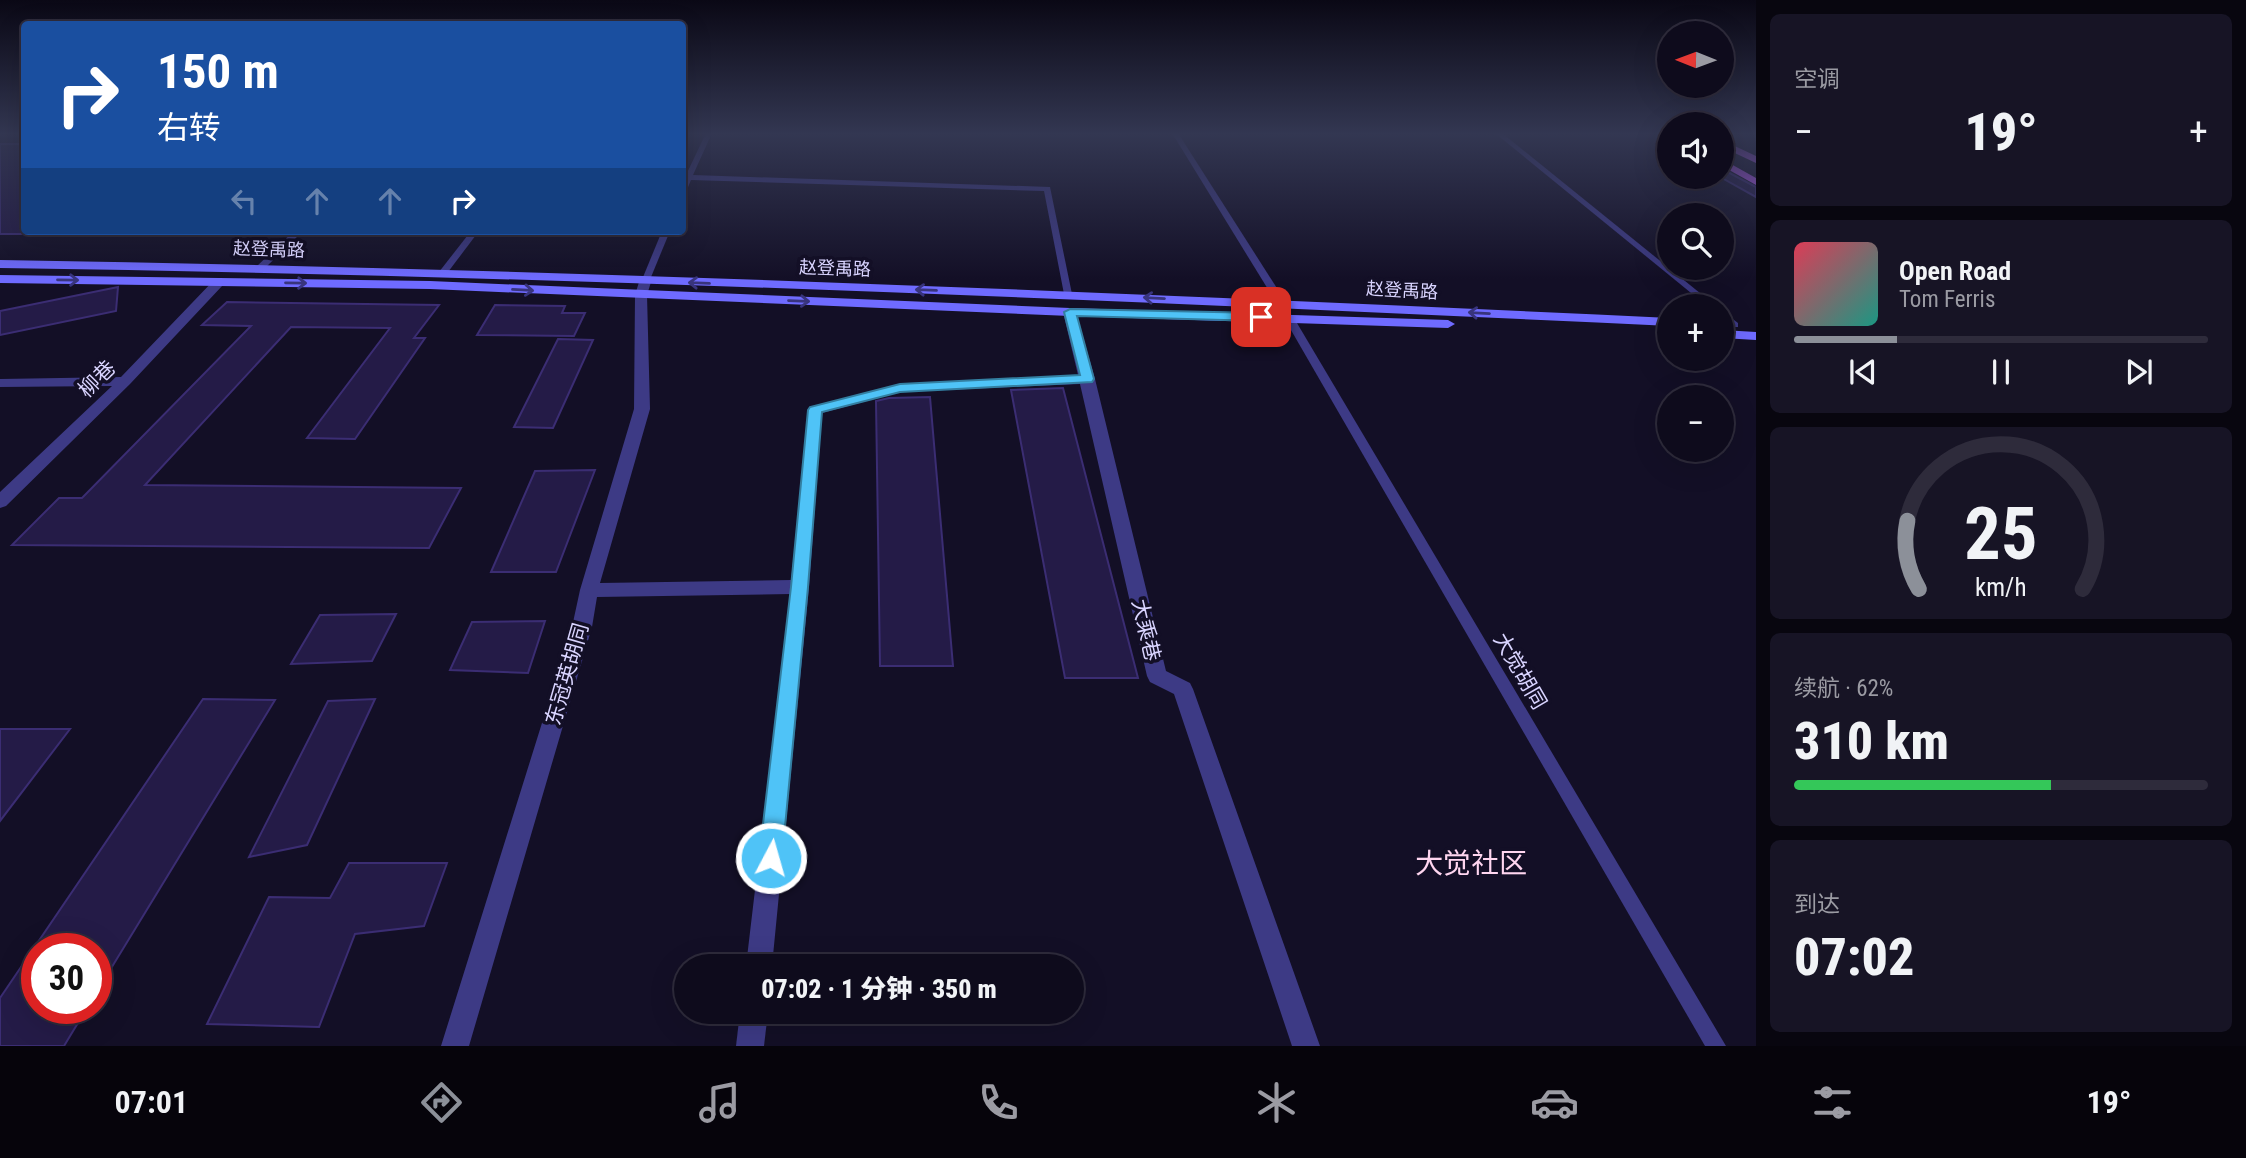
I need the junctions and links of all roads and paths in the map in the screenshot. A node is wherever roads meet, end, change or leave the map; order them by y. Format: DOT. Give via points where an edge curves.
graph roads {
  1 [pos="830,182"];
  2 [pos="1205,182"];
  3 [pos="1558,182"];
  4 [pos="295,235"];
  5 [pos="472,235"];
  6 [pos="664,235"];
  7 [pos="0,264"];
  8 [pos="260,268"];
  9 [pos="442,274"];
  10 [pos="0,279"];
  11 [pos="219,282"];
  12 [pos="643,288"];
  13 [pos="1697,294"];
  14 [pos="1069,303"];
  15 [pos="1285,311"];
  16 [pos="1657,322"];
  17 [pos="1734,327"];
  18 [pos="1657,331"];
  19 [pos="1734,334"];
  20 [pos="1755,334"];
  21 [pos="1088,379"];
  22 [pos="125,382"];
  23 [pos="0,383"];
  24 [pos="0,502"];
  25 [pos="800,587"];
  26 [pos="589,590"];
  27 [pos="760,954"];
  28 [pos="753,1024"];
  29 [pos="455,1046"];
  30 [pos="750,1046"];
  31 [pos="1306,1046"];
  32 [pos="1716,1046"];
  1 -- 14 [label="lane" via="1047,189"];
  2 -- 15 [label="lane, 大觉胡同"];
  3 -- 13 [label="lane"];
  4 -- 8 [label="lane"];
  5 -- 9 [label="lane"];
  6 -- 12 [label="lane"];
  7 -- 8 [label="main road, 赵登禹路"];
  8 -- 9 [label="main road, 赵登禹路"];
  9 -- 12 [label="main road, 赵登禹路"];
  10 -- 11 [label="main road, 赵登禹路, one-way"];
  11 -- 12 [label="main road, 赵登禹路, one-way"];
  11 -- 22 [label="street, 柳巷"];
  12 -- 14 [label="main road, 赵登禹路"];
  12 -- 26 [label="street, 东冠英胡同" via="642,409"];
  14 -- 15 [label="main road, 赵登禹路"];
  14 -- 21 [label="street, 大乘巷"];
  16 -- 15 [label="main road, 赵登禹路, one-way"];
  15 -- 18 [label="main road, 赵登禹路"];
  15 -- 32 [label="lane, 大觉胡同"];
  17 -- 20 [label="main road"];
  19 -- 20 [label="main road"];
  21 -- 25 [label="street" via="900,388 815,410"];
  21 -- 31 [label="street, 大乘巷" via="1157,676 1183,689"];
  22 -- 23 [label="street"];
  22 -- 24 [label="street, 柳巷"];
  25 -- 26 [label="street"];
  25 -- 27 [label="street"];
  26 -- 29 [label="street, 东冠英胡同" via="582,627"];
  28 -- 30 [label="street"];
}
